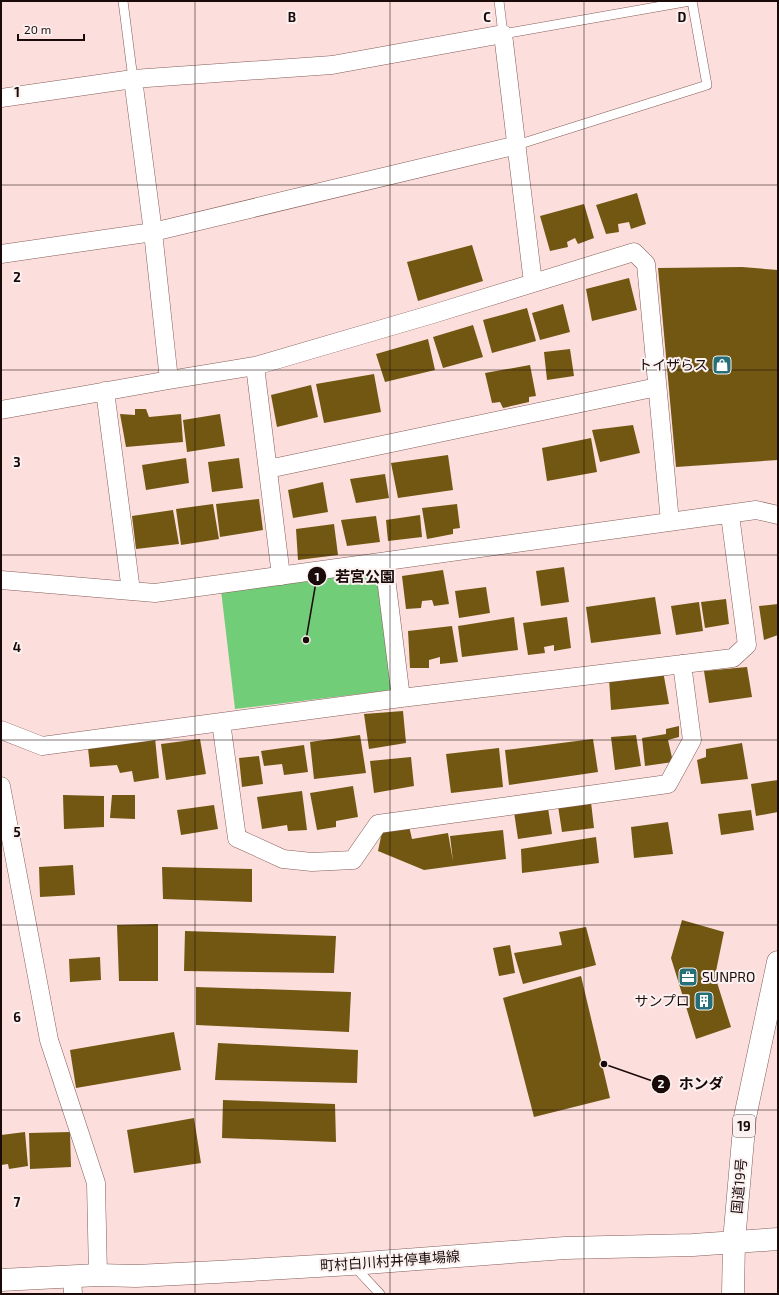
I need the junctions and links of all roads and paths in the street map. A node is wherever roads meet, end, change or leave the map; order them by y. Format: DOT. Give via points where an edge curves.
graph roads {
  1 [pos="123,1"];
  2 [pos="499,1"];
  3 [pos="691,1"];
  4 [pos="503,34"];
  5 [pos="133,80"];
  6 [pos="1,98"];
  7 [pos="517,145"];
  8 [pos="153,232"];
  9 [pos="1,254"];
  10 [pos="533,283"];
  11 [pos="255,366"];
  12 [pos="169,380"];
  13 [pos="657,387"];
  14 [pos="105,391"];
  15 [pos="1,410"];
  16 [pos="268,469"];
  17 [pos="730,515"];
  18 [pos="778,515"];
  19 [pos="670,522"];
  20 [pos="384,562"];
  21 [pos="281,576"];
  22 [pos="1,580"];
  23 [pos="131,591"];
  24 [pos="682,664"];
  25 [pos="401,698"];
  26 [pos="221,722"];
  27 [pos="1,730"];
  28 [pos="1,786"];
  29 [pos="778,962"];
  30 [pos="778,1239"];
  31 [pos="734,1241"];
  32 [pos="352,1264"];
  33 [pos="98,1275"];
  34 [pos="1,1280"];
  35 [pos="72,1285"];
  36 [pos="380,1294"];
  37 [pos="733,1294"];
  1 -- 5 [label="lane"];
  2 -- 4 [label="lane"];
  3 -- 4 [label="lane"];
  3 -- 7 [label="lane" via="707,85"];
  4 -- 5 [label="street" via="332,65"];
  4 -- 7 [label="street"];
  5 -- 6 [label="street"];
  5 -- 8 [label="street"];
  7 -- 8 [label="street"];
  7 -- 10 [label="street"];
  8 -- 9 [label="street"];
  8 -- 12 [label="street"];
  10 -- 11 [label="street"];
  10 -- 13 [label="street" via="634,252 646,264"];
  11 -- 12 [label="street"];
  11 -- 16 [label="street"];
  12 -- 14 [label="street"];
  13 -- 16 [label="street"];
  13 -- 19 [label="street"];
  14 -- 15 [label="street"];
  14 -- 23 [label="street"];
  16 -- 21 [label="street"];
  17 -- 18 [label="street" via="756,510"];
  17 -- 19 [label="street"];
  17 -- 24 [label="street" via="747,645 733,658"];
  19 -- 20 [label="street"];
  20 -- 21 [label="street"];
  20 -- 25 [label="street"];
  21 -- 23 [label="street" via="155,593"];
  22 -- 23 [label="street"];
  24 -- 25 [label="street"];
  24 -- 26 [label="street" via="692,740 668,784 378,824 353,860 312,862 283,859 237,838"];
  25 -- 26 [label="street"];
  26 -- 27 [label="street" via="42,746"];
  28 -- 33 [label="street" via="49,1040 96,1182"];
  29 -- 31 [label="main road, 国道19号 / 19" via="745,1117"];
  30 -- 31 [label="main road, 町村白川村井停車場線"];
  31 -- 32 [label="main road, 町村白川村井停車場線" via="694,1245 565,1248"];
  31 -- 37 [label="main road, 国道19号 / 19"];
  32 -- 33 [label="main road, 町村白川村井停車場線" via="136,1276"];
  32 -- 36 [label="lane"];
  33 -- 35 [label="main road, 町村白川村井停車場線"];
  34 -- 35 [label="main road, 町村白川村井停車場線"];
}
